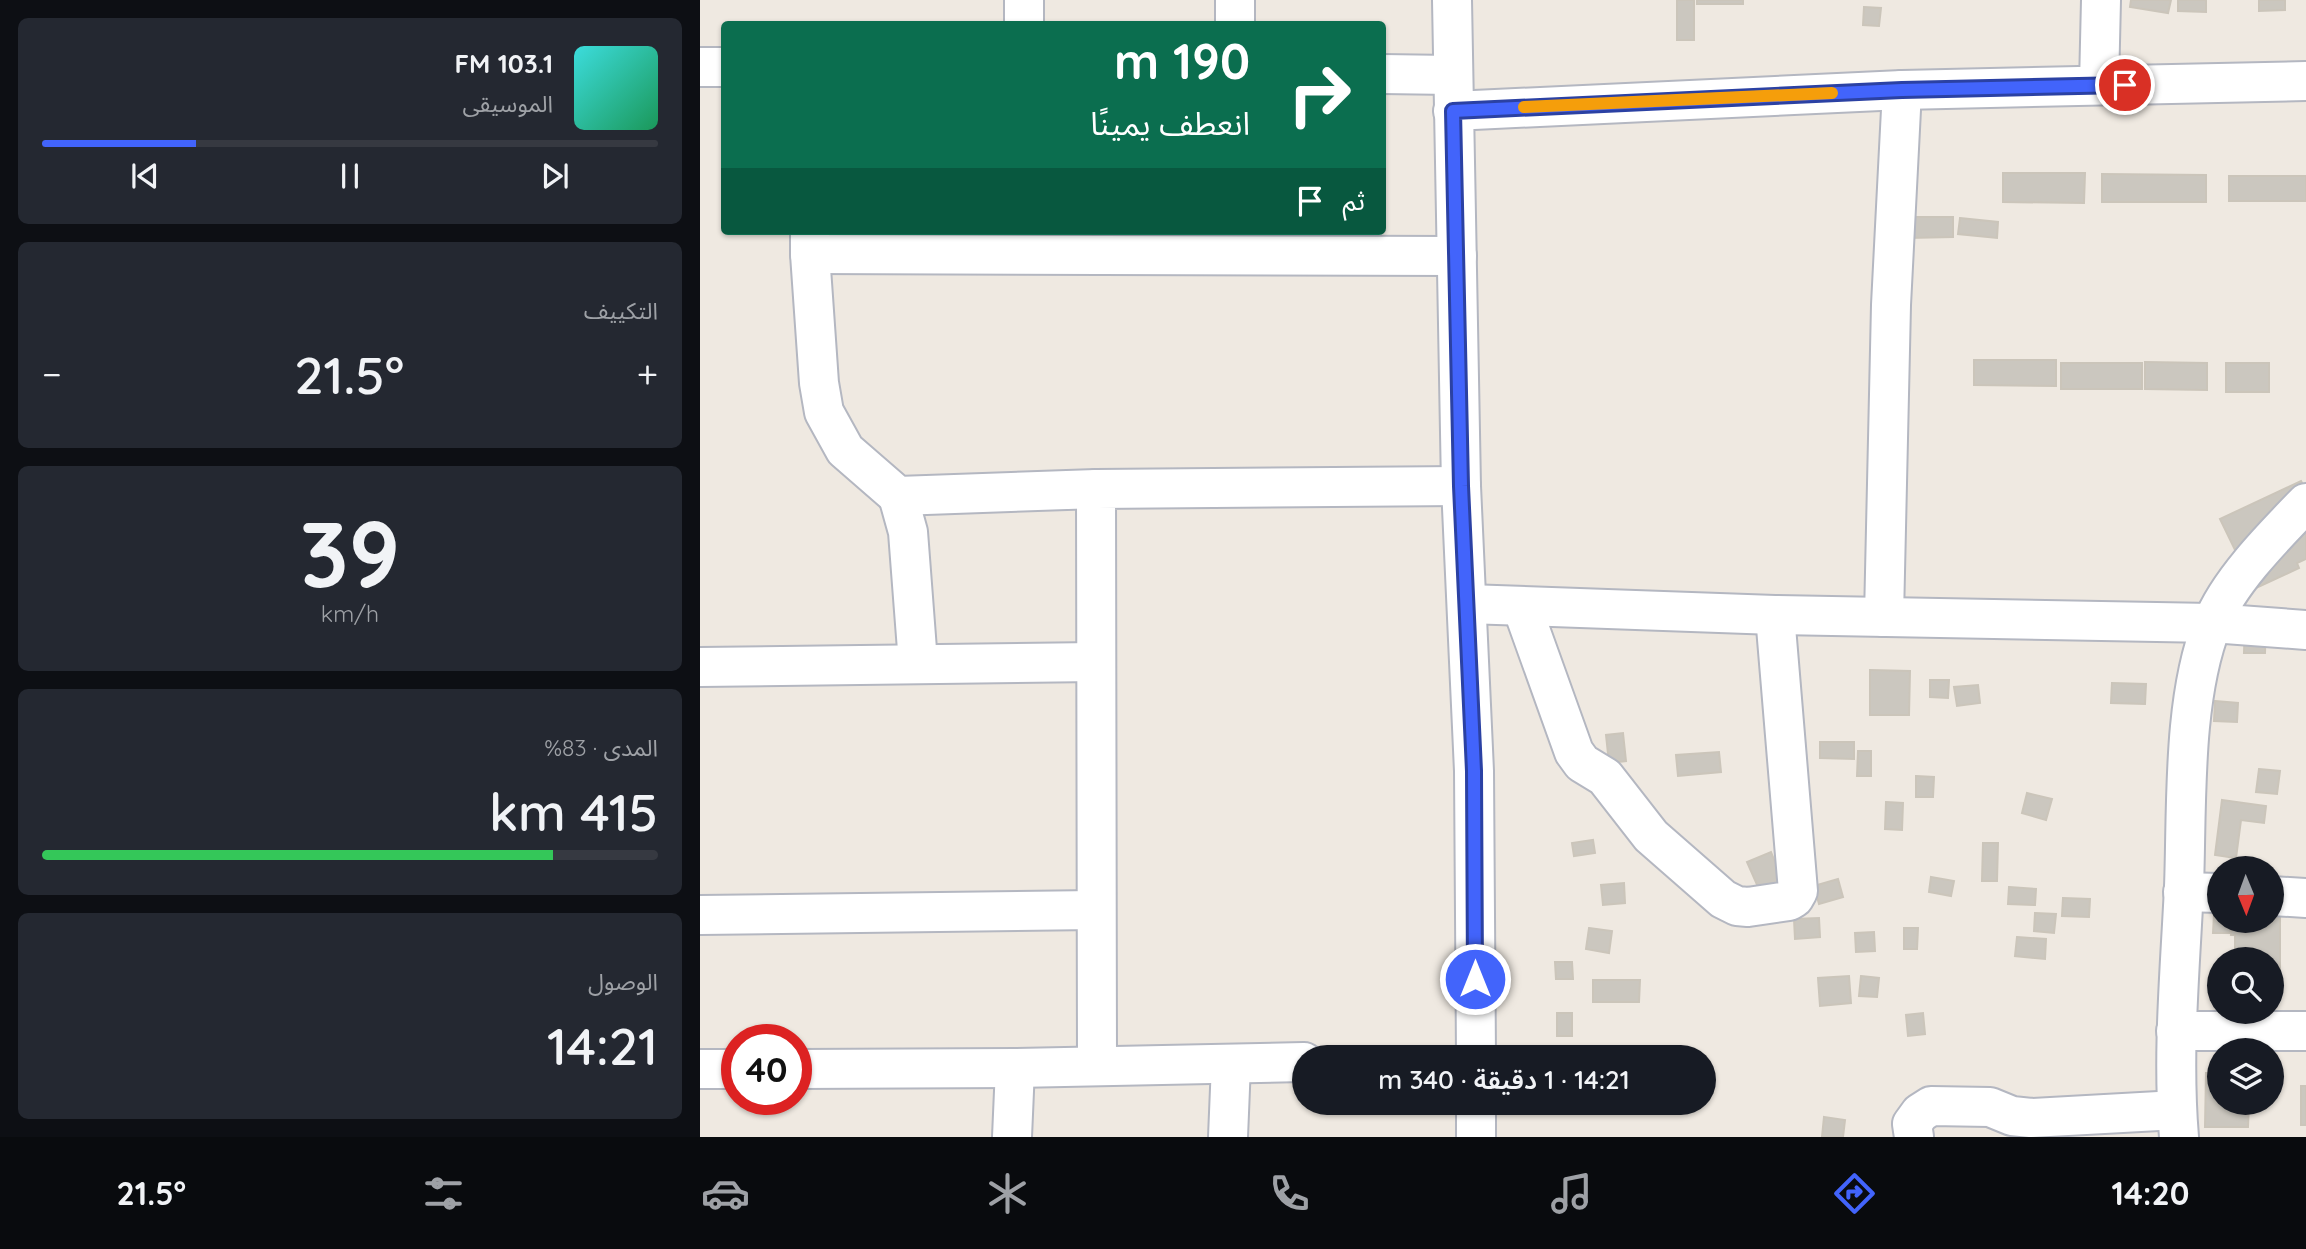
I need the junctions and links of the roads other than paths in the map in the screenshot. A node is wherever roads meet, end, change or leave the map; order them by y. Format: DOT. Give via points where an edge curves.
graph roads {
  1 [pos="1024,0"];
  2 [pos="1235,0"];
  3 [pos="1452,0"];
  4 [pos="2101,0"];
  5 [pos="1024,21"];
  6 [pos="1235,21"];
  7 [pos="700,67"];
  8 [pos="721,67"];
  9 [pos="1386,75"];
  10 [pos="2306,81"];
  11 [pos="2099,85"];
  12 [pos="1902,90"];
  13 [pos="1452,93"];
  14 [pos="810,243"];
  15 [pos="1457,256"];
  16 [pos="1461,486"];
  17 [pos="1096,489"];
  18 [pos="898,496"];
  19 [pos="2306,503"];
  20 [pos="1467,604"];
  21 [pos="1522,607"];
  22 [pos="1775,615"];
  23 [pos="1884,617"];
  24 [pos="2212,623"];
  25 [pos="2306,630"];
  26 [pos="1096,662"];
  27 [pos="918,663"];
  28 [pos="700,667"];
  29 [pos="2201,893"];
  30 [pos="2284,897"];
  31 [pos="2306,898"];
  32 [pos="1095,910"];
  33 [pos="700,915"];
  34 [pos="2176,1031"];
  35 [pos="2306,1031"];
  36 [pos="1476,1045"];
  37 [pos="1292,1062"];
  38 [pos="1231,1064"];
  39 [pos="1097,1065"];
  40 [pos="1015,1068"];
  41 [pos="700,1069"];
  42 [pos="721,1069"];
  43 [pos="812,1069"];
  44 [pos="1476,1115"];
  45 [pos="2178,1124"];
  46 [pos="1012,1137"];
  47 [pos="1228,1137"];
  48 [pos="1476,1137"];
  49 [pos="1914,1137"];
  1 -- 5 [label="street"];
  2 -- 6 [label="street"];
  3 -- 13 [label="street"];
  4 -- 11 [label="street"];
  7 -- 8 [label="street"];
  9 -- 13 [label="street"];
  10 -- 11 [label="street"];
  11 -- 12 [label="street"];
  12 -- 13 [label="street"];
  12 -- 23 [label="street"];
  13 -- 15 [label="street"];
  14 -- 15 [label="street"];
  14 -- 18 [label="street" via="824,412 845,450"];
  15 -- 16 [label="street"];
  16 -- 17 [label="street"];
  16 -- 20 [label="street"];
  17 -- 18 [label="street"];
  17 -- 26 [label="street"];
  18 -- 27 [label="street" via="908,532"];
  19 -- 24 [label="street" via="2239,580"];
  20 -- 21 [label="street"];
  20 -- 36 [label="street" via="1474,771"];
  21 -- 22 [label="street"];
  21 -- 22 [label="street" via="1579,760 1605,777 1651,836 1723,899 1748,907 1789,901 1798,891"];
  22 -- 23 [label="street"];
  23 -- 24 [label="street"];
  24 -- 25 [label="street"];
  24 -- 29 [label="street" via="2190,728"];
  26 -- 27 [label="street"];
  26 -- 32 [label="street"];
  27 -- 28 [label="street"];
  29 -- 34 [label="street"];
  30 -- 31 [label="street"];
  32 -- 33 [label="street"];
  32 -- 39 [label="street"];
  34 -- 35 [label="street"];
  34 -- 45 [label="street"];
  37 -- 38 [label="street"];
  38 -- 39 [label="street"];
  38 -- 47 [label="street"];
  39 -- 40 [label="street"];
  40 -- 43 [label="street"];
  40 -- 46 [label="street"];
  41 -- 42 [label="street"];
  44 -- 48 [label="street"];
  45 -- 49 [label="street" via="2031,1118 1990,1107 1931,1106 1912,1124"];
}
